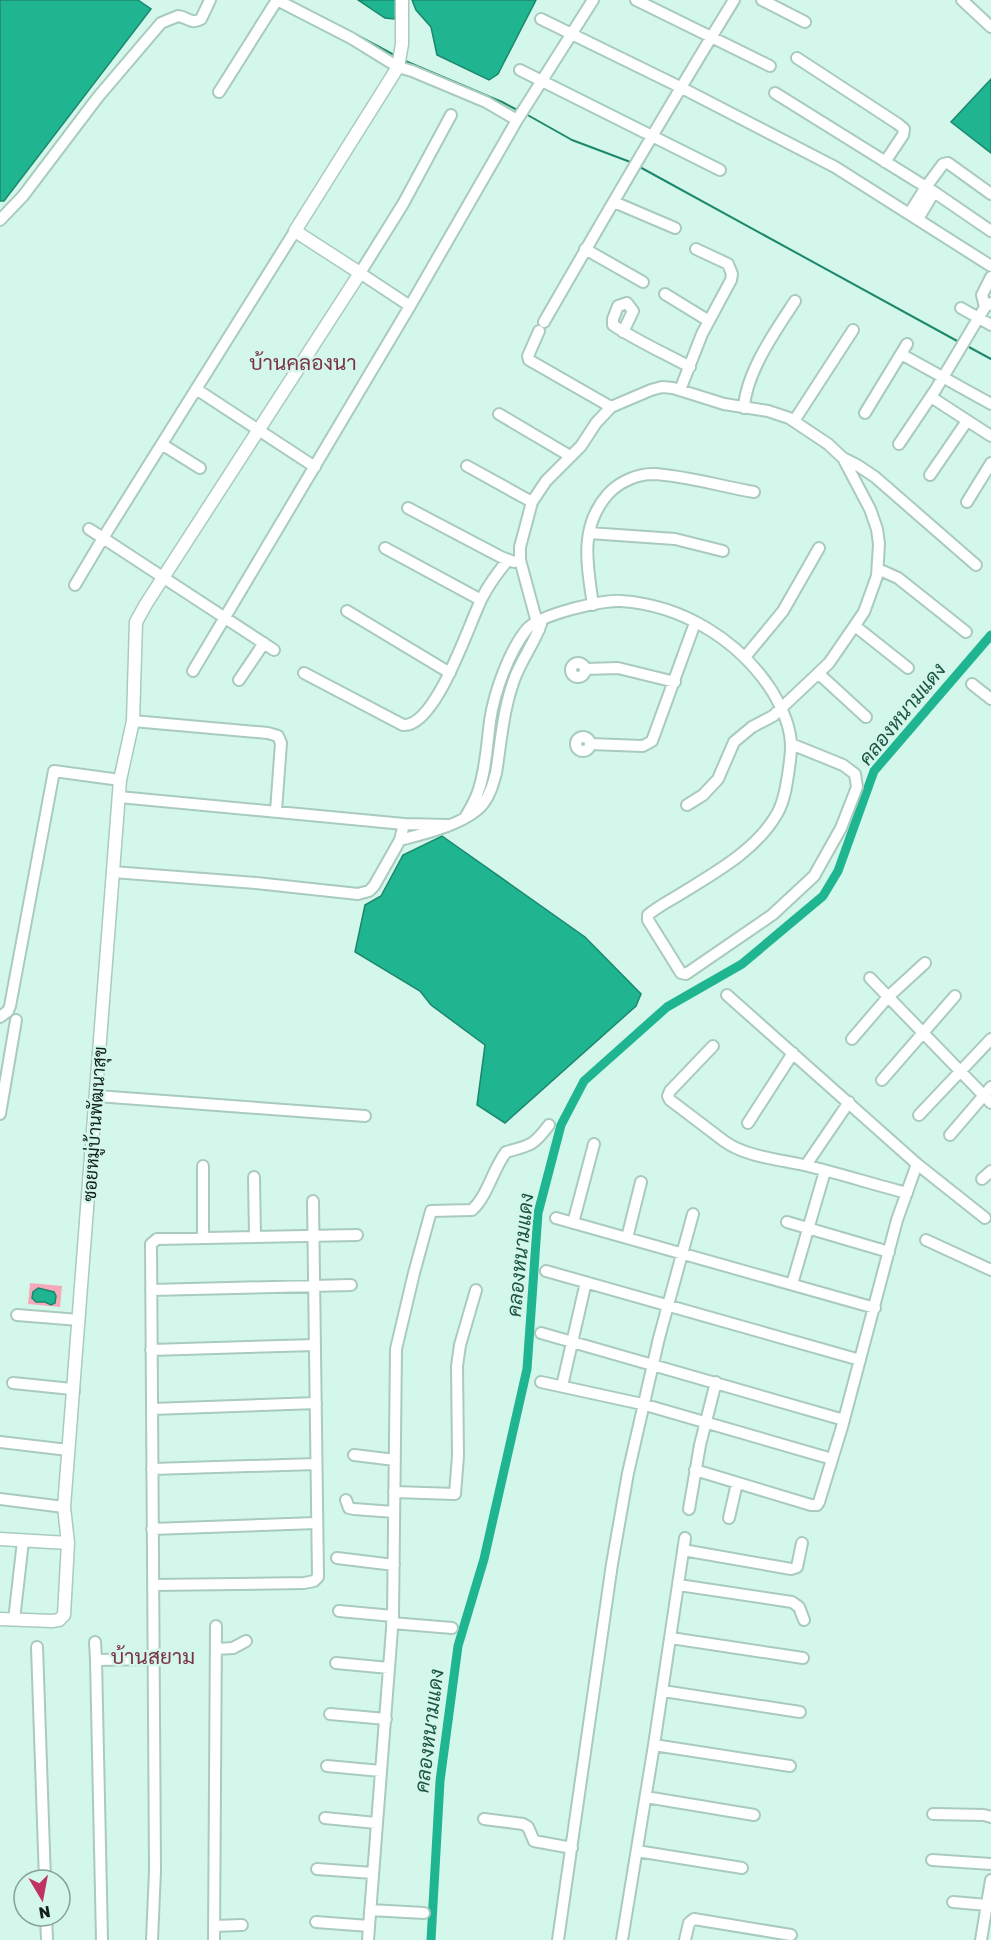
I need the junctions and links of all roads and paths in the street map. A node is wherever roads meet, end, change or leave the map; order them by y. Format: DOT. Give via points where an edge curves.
graph roads {
  1 [pos="210,0"];
  2 [pos="277,0"];
  3 [pos="402,0"];
  4 [pos="593,0"];
  5 [pos="636,0"];
  6 [pos="734,0"];
  7 [pos="762,0"];
  8 [pos="962,0"];
  9 [pos="541,19"];
  10 [pos="805,22"];
  11 [pos="991,27"];
  12 [pos="571,35"];
  13 [pos="711,37"];
  14 [pos="797,58"];
  15 [pos="770,66"];
  16 [pos="398,67"];
  17 [pos="520,70"];
  18 [pos="542,82"];
  19 [pos="680,87"];
  20 [pos="219,92"];
  21 [pos="775,93"];
  22 [pos="451,115"];
  23 [pos="521,115"];
  24 [pos="650,136"];
  25 [pos="885,162"];
  26 [pos="720,170"];
  27 [pos="930,189"];
  28 [pos="991,194"];
  29 [pos="614,202"];
  30 [pos="914,217"];
  31 [pos="0,220"];
  32 [pos="675,228"];
  33 [pos="295,231"];
  34 [pos="991,231"];
  35 [pos="585,249"];
  36 [pos="696,249"];
  37 [pos="991,266"];
  38 [pos="360,273"];
  39 [pos="991,277"];
  40 [pos="643,282"];
  41 [pos="665,294"];
  42 [pos="795,301"];
  43 [pos="988,305"];
  44 [pos="410,306"];
  45 [pos="960,308"];
  46 [pos="978,318"];
  47 [pos="710,321"];
  48 [pos="991,324"];
  49 [pos="854,330"];
  50 [pos="623,332"];
  51 [pos="907,344"];
  52 [pos="901,354"];
  53 [pos="690,367"];
  54 [pos="943,377"];
  55 [pos="196,389"];
  56 [pos="680,390"];
  57 [pos="931,397"];
  58 [pos="991,404"];
  59 [pos="611,407"];
  60 [pos="744,408"];
  61 [pos="865,413"];
  62 [pos="499,414"];
  63 [pos="794,420"];
  64 [pos="967,421"];
  65 [pos="259,430"];
  66 [pos="991,436"];
  67 [pos="899,444"];
  68 [pos="163,445"];
  69 [pos="570,456"];
  70 [pos="843,458"];
  71 [pos="991,463"];
  72 [pos="467,466"];
  73 [pos="315,467"];
  74 [pos="200,468"];
  75 [pos="930,475"];
  76 [pos="754,492"];
  77 [pos="532,502"];
  78 [pos="967,502"];
  79 [pos="408,508"];
  80 [pos="89,529"];
  81 [pos="589,533"];
  82 [pos="103,538"];
  83 [pos="385,548"];
  84 [pos="819,548"];
  85 [pos="723,551"];
  86 [pos="507,560"];
  87 [pos="520,563"];
  88 [pos="976,566"];
  89 [pos="878,569"];
  90 [pos="164,577"];
  91 [pos="75,585"];
  92 [pos="481,600"];
  93 [pos="593,604"];
  94 [pos="347,611"];
  95 [pos="225,618"];
  96 [pos="540,623"];
  97 [pos="696,623"];
  98 [pos="855,626"];
  99 [pos="966,632"];
  100 [pos="264,643"];
  101 [pos="274,650"];
  102 [pos="745,657"];
  103 [pos="908,668"];
  104 [pos="585,669"];
  105 [pos="193,671"];
  106 [pos="304,673"];
  107 [pos="450,673"];
  108 [pos="818,673"];
  109 [pos="239,680"];
  110 [pos="675,682"];
  111 [pos="972,684"];
  112 [pos="989,695"];
  113 [pos="782,708"];
  114 [pos="866,717"];
  115 [pos="133,721"];
  116 [pos="590,744"];
  117 [pos="791,744"];
  118 [pos="120,780"];
  119 [pos="119,796"];
  120 [pos="687,806"];
  121 [pos="276,811"];
  122 [pos="404,824"];
  123 [pos="449,825"];
  124 [pos="400,840"];
  125 [pos="113,872"];
  126 [pos="925,963"];
  127 [pos="870,978"];
  128 [pos="727,995"];
  129 [pos="955,996"];
  130 [pos="888,997"];
  131 [pos="0,1017"];
  132 [pos="16,1020"];
  133 [pos="922,1032"];
  134 [pos="852,1039"];
  135 [pos="991,1039"];
  136 [pos="713,1046"];
  137 [pos="793,1053"];
  138 [pos="961,1072"];
  139 [pos="882,1080"];
  140 [pos="97,1095"];
  141 [pos="989,1095"];
  142 [pos="849,1102"];
  143 [pos="0,1114"];
  144 [pos="919,1115"];
  145 [pos="365,1116"];
  146 [pos="748,1123"];
  147 [pos="549,1125"];
  148 [pos="950,1135"];
  149 [pos="594,1144"];
  150 [pos="917,1164"];
  151 [pos="806,1165"];
  152 [pos="203,1166"];
  153 [pos="825,1171"];
  154 [pos="991,1171"];
  155 [pos="254,1177"];
  156 [pos="982,1179"];
  157 [pos="641,1182"];
  158 [pos="907,1193"];
  159 [pos="313,1201"];
  160 [pos="693,1214"];
  161 [pos="556,1218"];
  162 [pos="985,1218"];
  163 [pos="787,1222"];
  164 [pos="573,1223"];
  165 [pos="808,1229"];
  166 [pos="315,1235"];
  167 [pos="357,1235"];
  168 [pos="255,1236"];
  169 [pos="203,1237"];
  170 [pos="627,1238"];
  171 [pos="926,1240"];
  172 [pos="889,1252"];
  173 [pos="683,1254"];
  174 [pos="991,1270"];
  175 [pos="546,1271"];
  176 [pos="586,1282"];
  177 [pos="792,1284"];
  178 [pos="351,1285"];
  179 [pos="315,1286"];
  180 [pos="151,1290"];
  181 [pos="476,1290"];
  182 [pos="668,1305"];
  183 [pos="875,1308"];
  184 [pos="17,1314"];
  185 [pos="79,1320"];
  186 [pos="542,1333"];
  187 [pos="571,1341"];
  188 [pos="315,1345"];
  189 [pos="151,1350"];
  190 [pos="860,1360"];
  191 [pos="652,1364"];
  192 [pos="541,1382"];
  193 [pos="716,1382"];
  194 [pos="13,1383"];
  195 [pos="562,1386"];
  196 [pos="73,1390"];
  197 [pos="316,1403"];
  198 [pos="642,1404"];
  199 [pos="152,1409"];
  200 [pos="844,1420"];
  201 [pos="706,1423"];
  202 [pos="0,1442"];
  203 [pos="67,1449"];
  204 [pos="354,1455"];
  205 [pos="832,1459"];
  206 [pos="395,1460"];
  207 [pos="316,1464"];
  208 [pos="152,1468"];
  209 [pos="695,1470"];
  210 [pos="736,1483"];
  211 [pos="394,1492"];
  212 [pos="0,1499"];
  213 [pos="346,1500"];
  214 [pos="64,1507"];
  215 [pos="688,1509"];
  216 [pos="394,1512"];
  217 [pos="729,1518"];
  218 [pos="316,1524"];
  219 [pos="152,1529"];
  220 [pos="685,1538"];
  221 [pos="0,1539"];
  222 [pos="23,1540"];
  223 [pos="68,1543"];
  224 [pos="802,1543"];
  225 [pos="683,1550"];
  226 [pos="337,1558"];
  227 [pos="394,1565"];
  228 [pos="153,1585"];
  229 [pos="679,1585"];
  230 [pos="339,1611"];
  231 [pos="0,1619"];
  232 [pos="392,1619"];
  233 [pos="14,1620"];
  234 [pos="804,1620"];
  235 [pos="216,1626"];
  236 [pos="452,1628"];
  237 [pos="671,1638"];
  238 [pos="246,1641"];
  239 [pos="95,1642"];
  240 [pos="37,1647"];
  241 [pos="216,1649"];
  242 [pos="803,1658"];
  243 [pos="154,1659"];
  244 [pos="96,1660"];
  245 [pos="336,1663"];
  246 [pos="389,1668"];
  247 [pos="663,1691"];
  248 [pos="800,1712"];
  249 [pos="330,1714"];
  250 [pos="386,1719"];
  251 [pos="654,1745"];
  252 [pos="327,1766"];
  253 [pos="790,1766"];
  254 [pos="381,1771"];
  255 [pos="646,1797"];
  256 [pos="933,1814"];
  257 [pos="754,1815"];
  258 [pos="991,1817"];
  259 [pos="325,1818"];
  260 [pos="484,1819"];
  261 [pos="376,1823"];
  262 [pos="572,1848"];
  263 [pos="637,1851"];
  264 [pos="932,1860"];
  265 [pos="991,1864"];
  266 [pos="45,1868"];
  267 [pos="742,1868"];
  268 [pos="317,1869"];
  269 [pos="373,1874"];
  270 [pos="991,1880"];
  271 [pos="953,1902"];
  272 [pos="987,1905"];
  273 [pos="370,1910"];
  274 [pos="424,1913"];
  275 [pos="316,1922"];
  276 [pos="242,1925"];
  277 [pos="214,1926"];
  278 [pos="369,1926"];
  279 [pos="791,1935"];
  280 [pos="102,1940"];
  281 [pos="152,1940"];
  282 [pos="214,1940"];
  283 [pos="368,1940"];
  284 [pos="558,1940"];
  285 [pos="622,1940"];
  286 [pos="685,1940"];
  287 [pos="981,1940"];
  1 -- 31 [label="street" via="198,21 178,16 161,23"];
  2 -- 16 [label="street"];
  2 -- 20 [label="street"];
  3 -- 16 [label="street"];
  4 -- 12 [label="street"];
  5 -- 13 [label="street"];
  6 -- 13 [label="street"];
  7 -- 10 [label="street"];
  8 -- 11 [label="street"];
  9 -- 12 [label="street"];
  12 -- 18 [label="street"];
  12 -- 19 [label="street"];
  13 -- 15 [label="street"];
  13 -- 19 [label="street"];
  14 -- 25 [label="street" via="904,129"];
  16 -- 23 [label="street"];
  16 -- 33 [label="street"];
  17 -- 18 [label="street"];
  18 -- 23 [label="street"];
  18 -- 24 [label="street"];
  19 -- 24 [label="street"];
  19 -- 30 [label="street" via="835,167"];
  21 -- 25 [label="street"];
  22 -- 38 [label="street"];
  23 -- 44 [label="street"];
  24 -- 26 [label="street"];
  24 -- 29 [label="street"];
  25 -- 27 [label="street"];
  27 -- 28 [label="street" via="948,163"];
  27 -- 30 [label="street"];
  27 -- 34 [label="street"];
  29 -- 32 [label="street"];
  29 -- 35 [label="street"];
  30 -- 37 [label="street"];
  33 -- 38 [label="street"];
  33 -- 55 [label="street"];
  35 -- 40 [label="street"];
  35 -- 59 [label="street" via="528,356"];
  36 -- 47 [label="street" via="729,264 731,269 731,280"];
  38 -- 44 [label="street"];
  38 -- 65 [label="street, ซอยหมู่บ้านพัฒนาสุข"];
  39 -- 43 [label="street" via="982,295"];
  41 -- 47 [label="street"];
  42 -- 60 [label="street" via="748,382"];
  43 -- 46 [label="street"];
  44 -- 73 [label="street"];
  45 -- 46 [label="street"];
  46 -- 48 [label="street"];
  46 -- 54 [label="street"];
  47 -- 53 [label="street"];
  49 -- 63 [label="street"];
  50 -- 53 [label="street"];
  51 -- 52 [label="street"];
  52 -- 54 [label="street"];
  52 -- 61 [label="street"];
  53 -- 56 [label="street"];
  54 -- 57 [label="street"];
  54 -- 58 [label="street"];
  55 -- 65 [label="street"];
  55 -- 68 [label="street"];
  56 -- 59 [label="street" via="662,387"];
  56 -- 60 [label="street"];
  57 -- 64 [label="street"];
  57 -- 67 [label="street"];
  59 -- 69 [label="street"];
  60 -- 63 [label="street"];
  62 -- 69 [label="street"];
  63 -- 70 [label="street"];
  64 -- 66 [label="street"];
  64 -- 75 [label="street"];
  65 -- 73 [label="street"];
  65 -- 90 [label="street, ซอยหมู่บ้านพัฒนาสุข"];
  68 -- 74 [label="street"];
  68 -- 82 [label="street"];
  69 -- 77 [label="street"];
  70 -- 88 [label="street" via="875,477"];
  70 -- 89 [label="street" via="877,528"];
  71 -- 78 [label="street"];
  72 -- 77 [label="street"];
  73 -- 95 [label="street"];
  76 -- 81 [label="street" via="665,475 632,478 612,489 595,510"];
  77 -- 87 [label="street" via="520,547"];
  79 -- 86 [label="street"];
  80 -- 82 [label="street"];
  81 -- 85 [label="street" via="675,539"];
  81 -- 93 [label="street" via="587,566"];
  82 -- 90 [label="street"];
  82 -- 91 [label="street"];
  83 -- 92 [label="street"];
  84 -- 102 [label="street" via="783,611"];
  86 -- 87 [label="street"];
  86 -- 92 [label="street"];
  87 -- 96 [label="street"];
  89 -- 98 [label="street" via="864,612"];
  89 -- 99 [label="street" via="890,572"];
  90 -- 95 [label="street"];
  90 -- 115 [label="street, ซอยหมู่บ้านพัฒนาสุข" via="136,622"];
  92 -- 107 [label="street"];
  93 -- 96 [label="street"];
  93 -- 97 [label="street" via="644,604 667,609"];
  94 -- 107 [label="street"];
  95 -- 100 [label="street"];
  95 -- 105 [label="street"];
  96 -- 123 [label="street" via="508,696 492,786 475,812"];
  97 -- 102 [label="street"];
  97 -- 110 [label="street"];
  98 -- 103 [label="street"];
  98 -- 108 [label="street"];
  100 -- 101 [label="street"];
  100 -- 109 [label="street"];
  102 -- 113 [label="street"];
  104 -- 110 [label="street" via="618,668"];
  106 -- 107 [label="street" via="408,726 430,705"];
  108 -- 113 [label="street"];
  108 -- 114 [label="street"];
  110 -- 116 [label="street" via="649,744"];
  111 -- 112 [label="street"];
  113 -- 117 [label="street"];
  113 -- 120 [label="street" via="734,742 718,779"];
  115 -- 118 [label="street, ซอยหมู่บ้านพัฒนาสุข"];
  115 -- 121 [label="street" via="278,736 281,743"];
  117 -- 117 [label="street" via="779,811 764,831 734,859 648,915 683,974 724,950 792,897 814,876 841,828 857,787 855,774 843,765"];
  118 -- 119 [label="street, ซอยหมู่บ้านพัฒนาสุข"];
  118 -- 131 [label="street" via="54,771 10,1006"];
  119 -- 121 [label="street"];
  119 -- 125 [label="street, ซอยหมู่บ้านพัฒนาสุข"];
  121 -- 122 [label="street"];
  122 -- 123 [label="street"];
  122 -- 124 [label="street"];
  123 -- 124 [label="street"];
  124 -- 125 [label="street" via="374,886 358,894"];
  125 -- 140 [label="street, ซอยหมู่บ้านพัฒนาสุข"];
  126 -- 130 [label="street"];
  127 -- 130 [label="street"];
  128 -- 137 [label="street"];
  129 -- 133 [label="street"];
  130 -- 133 [label="street"];
  130 -- 134 [label="street"];
  132 -- 143 [label="street"];
  133 -- 138 [label="street"];
  133 -- 139 [label="street"];
  135 -- 138 [label="street"];
  136 -- 151 [label="street" via="670,1091 670,1100 733,1148"];
  137 -- 142 [label="street"];
  137 -- 146 [label="street"];
  138 -- 141 [label="street"];
  138 -- 144 [label="street"];
  140 -- 145 [label="street"];
  140 -- 185 [label="street, ซอยหมู่บ้านพัฒนาสุข"];
  141 -- 148 [label="street"];
  142 -- 150 [label="street"];
  142 -- 151 [label="street"];
  147 -- 206 [label="street" via="529,1146 506,1152 472,1210 431,1211 398,1338"];
  149 -- 164 [label="street"];
  150 -- 158 [label="street"];
  150 -- 162 [label="street"];
  151 -- 153 [label="street"];
  152 -- 169 [label="street"];
  153 -- 158 [label="street"];
  153 -- 165 [label="street"];
  154 -- 156 [label="street"];
  155 -- 168 [label="street"];
  157 -- 170 [label="street"];
  158 -- 172 [label="street"];
  159 -- 166 [label="street"];
  160 -- 173 [label="street"];
  161 -- 164 [label="street"];
  163 -- 165 [label="street"];
  164 -- 170 [label="street"];
  165 -- 172 [label="street"];
  165 -- 177 [label="street"];
  166 -- 167 [label="street"];
  166 -- 168 [label="street"];
  166 -- 179 [label="street"];
  168 -- 169 [label="street"];
  169 -- 180 [label="street" via="153,1240"];
  170 -- 173 [label="street"];
  171 -- 174 [label="street"];
  172 -- 183 [label="street"];
  173 -- 177 [label="street"];
  173 -- 182 [label="street"];
  175 -- 176 [label="street"];
  176 -- 182 [label="street"];
  176 -- 187 [label="street"];
  177 -- 183 [label="street"];
  178 -- 179 [label="street"];
  179 -- 180 [label="street"];
  179 -- 188 [label="street"];
  180 -- 189 [label="street"];
  181 -- 211 [label="street" via="457,1366 455,1494"];
  182 -- 190 [label="street"];
  182 -- 191 [label="street"];
  183 -- 190 [label="street"];
  184 -- 185 [label="street"];
  185 -- 196 [label="street, ซอยหมู่บ้านพัฒนาสุข"];
  186 -- 187 [label="street"];
  187 -- 191 [label="street"];
  187 -- 195 [label="street"];
  188 -- 189 [label="street"];
  188 -- 197 [label="street"];
  189 -- 199 [label="street"];
  190 -- 200 [label="street"];
  191 -- 193 [label="street"];
  191 -- 198 [label="street"];
  192 -- 195 [label="street"];
  193 -- 200 [label="street"];
  193 -- 201 [label="street"];
  194 -- 196 [label="street"];
  195 -- 198 [label="street"];
  196 -- 203 [label="street, ซอยหมู่บ้านพัฒนาสุข"];
  197 -- 199 [label="street"];
  197 -- 207 [label="street"];
  198 -- 201 [label="street"];
  198 -- 262 [label="street" via="617,1533"];
  199 -- 208 [label="street"];
  200 -- 205 [label="street"];
  201 -- 205 [label="street"];
  201 -- 209 [label="street"];
  202 -- 203 [label="street"];
  203 -- 214 [label="street, ซอยหมู่บ้านพัฒนาสุข"];
  204 -- 206 [label="street"];
  205 -- 210 [label="street" via="817,1505"];
  206 -- 211 [label="street"];
  207 -- 208 [label="street"];
  207 -- 218 [label="street"];
  208 -- 219 [label="street"];
  209 -- 210 [label="street"];
  209 -- 215 [label="street"];
  210 -- 217 [label="street"];
  211 -- 216 [label="street"];
  212 -- 214 [label="street"];
  213 -- 216 [label="street" via="354,1509"];
  214 -- 223 [label="street, ซอยหมู่บ้านพัฒนาสุข"];
  216 -- 227 [label="street"];
  218 -- 219 [label="street"];
  218 -- 228 [label="street" via="318,1575 311,1582"];
  219 -- 228 [label="street"];
  220 -- 225 [label="street"];
  221 -- 222 [label="street"];
  222 -- 223 [label="street"];
  222 -- 233 [label="street"];
  223 -- 233 [label="street, ซอยหมู่บ้านพัฒนาสุข" via="64,1615 52,1621"];
  224 -- 225 [label="street" via="799,1564 791,1569"];
  225 -- 229 [label="street"];
  226 -- 227 [label="street"];
  227 -- 232 [label="street"];
  228 -- 243 [label="street"];
  229 -- 234 [label="street" via="792,1602 799,1607"];
  229 -- 237 [label="street"];
  230 -- 232 [label="street"];
  231 -- 233 [label="street, ซอยหมู่บ้านพัฒนาสุข"];
  232 -- 236 [label="street"];
  232 -- 246 [label="street"];
  235 -- 241 [label="street"];
  237 -- 242 [label="street"];
  237 -- 247 [label="street"];
  238 -- 241 [label="street" via="233,1648"];
  239 -- 244 [label="street"];
  240 -- 266 [label="street"];
  241 -- 277 [label="street"];
  243 -- 244 [label="street"];
  243 -- 281 [label="street" via="156,1871"];
  244 -- 280 [label="street"];
  245 -- 246 [label="street"];
  246 -- 250 [label="street"];
  247 -- 248 [label="street"];
  247 -- 251 [label="street"];
  249 -- 250 [label="street"];
  250 -- 254 [label="street"];
  251 -- 253 [label="street"];
  251 -- 255 [label="street"];
  252 -- 254 [label="street"];
  254 -- 261 [label="street"];
  255 -- 257 [label="street"];
  255 -- 263 [label="street"];
  256 -- 258 [label="street"];
  259 -- 261 [label="street"];
  260 -- 262 [label="street" via="523,1824 534,1840"];
  261 -- 269 [label="street"];
  262 -- 284 [label="street"];
  263 -- 267 [label="street"];
  263 -- 285 [label="street"];
  264 -- 265 [label="street"];
  268 -- 269 [label="street"];
  269 -- 273 [label="street"];
  270 -- 272 [label="street"];
  271 -- 272 [label="street"];
  272 -- 287 [label="street"];
  273 -- 274 [label="street"];
  273 -- 278 [label="street"];
  275 -- 278 [label="street"];
  276 -- 277 [label="street"];
  277 -- 282 [label="street"];
  278 -- 283 [label="street"];
  279 -- 286 [label="street" via="694,1919 687,1926"];
}
